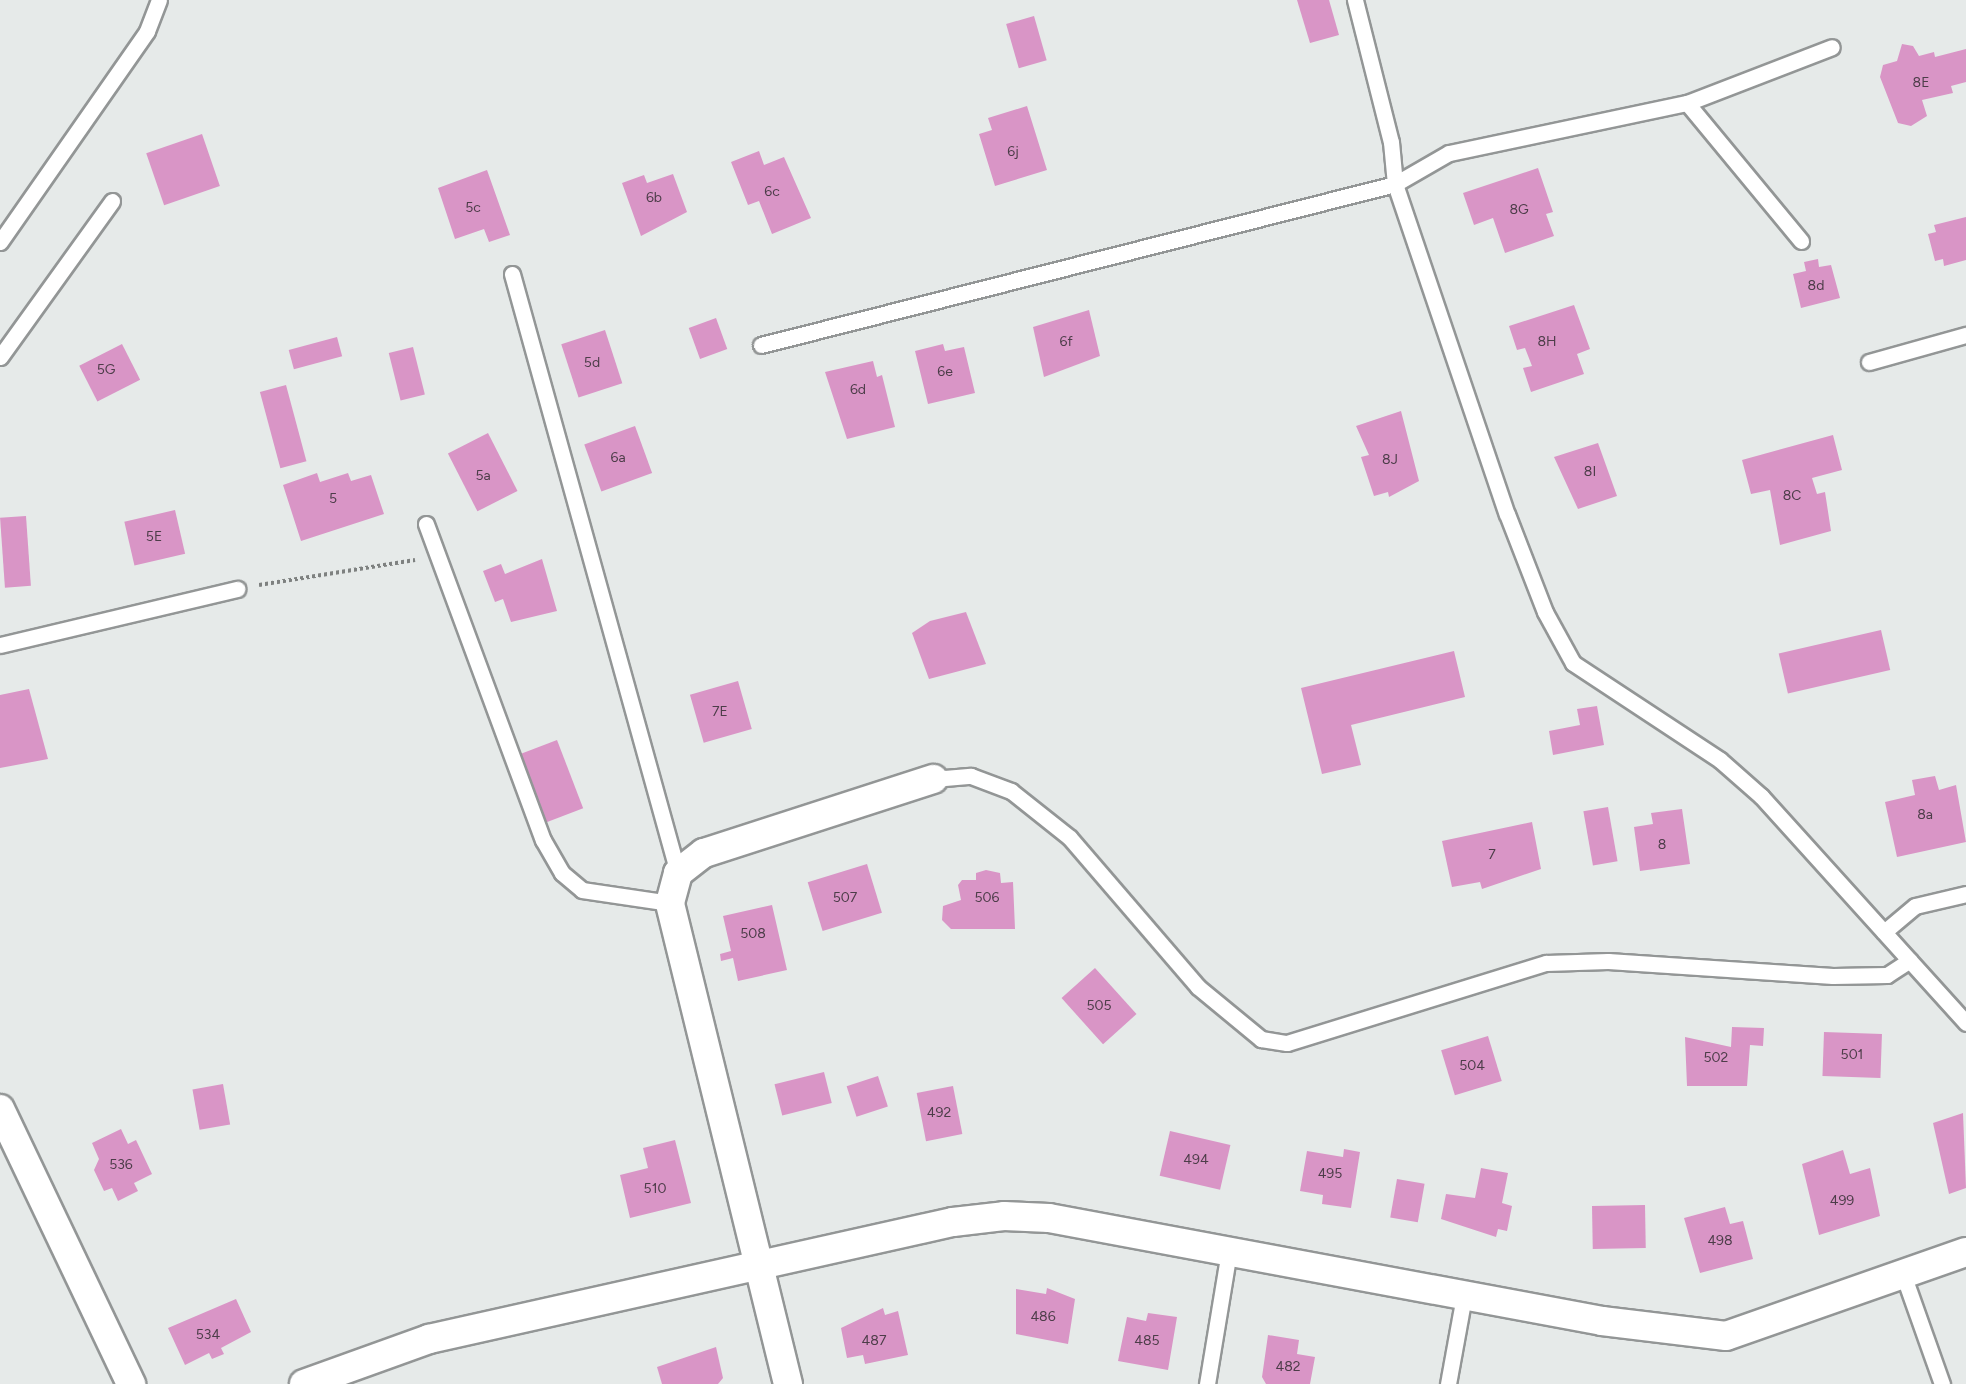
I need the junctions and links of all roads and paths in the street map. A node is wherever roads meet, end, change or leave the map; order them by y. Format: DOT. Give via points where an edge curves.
graph roads {
  1 [pos="159,0"];
  2 [pos="1355,0"];
  3 [pos="1832,47"];
  4 [pos="1687,103"];
  5 [pos="1395,184"];
  6 [pos="112,201"];
  7 [pos="1801,241"];
  8 [pos="0,242"];
  9 [pos="512,274"];
  10 [pos="1966,335"];
  11 [pos="761,345"];
  12 [pos="0,357"];
  13 [pos="1869,362"];
  14 [pos="426,524"];
  15 [pos="436,558"];
  16 [pos="237,589"];
  17 [pos="0,645"];
  18 [pos="933,779"];
  19 [pos="678,873"];
  20 [pos="1966,894"];
  21 [pos="670,903"];
  22 [pos="1884,932"];
  23 [pos="1910,960"];
  24 [pos="1966,1023"];
  25 [pos="0,1109"];
  26 [pos="5,1137"];
  27 [pos="1229,1251"];
  28 [pos="1966,1252"];
  29 [pos="760,1266"];
  30 [pos="1903,1274"];
  31 [pos="1464,1296"];
  32 [pos="131,1384"];
  33 [pos="303,1384"];
  34 [pos="788,1384"];
  35 [pos="1207,1384"];
  36 [pos="1448,1384"];
  37 [pos="1942,1384"];
  1 -- 8 [label="lane" via="147,30"];
  2 -- 5 [label="lane" via="1391,142"];
  3 -- 4 [label="lane"];
  4 -- 5 [label="lane" via="1449,153"];
  4 -- 7 [label="lane"];
  5 -- 11 [label="lane"];
  5 -- 22 [label="lane" via="1507,514 1545,612 1573,663 1728,767"];
  6 -- 12 [label="lane"];
  9 -- 19 [label="lane"];
  10 -- 13 [label="lane"];
  14 -- 15 [label="lane"];
  15 -- 16 [label="path"];
  15 -- 21 [label="lane" via="543,840 562,873 582,890"];
  16 -- 17 [label="lane"];
  18 -- 19 [label="street" via="704,853"];
  18 -- 23 [label="lane" via="971,776 1011,791 1070,838 1197,987 1261,1039 1287,1043 1546,963 1608,960 1844,976 1887,975"];
  19 -- 21 [label="street"];
  20 -- 22 [label="lane" via="1915,906"];
  21 -- 29 [label="street"];
  22 -- 23 [label="lane"];
  23 -- 24 [label="lane"];
  25 -- 26 [label="street"];
  26 -- 32 [label="street"];
  27 -- 29 [label="street" via="1049,1218 1004,1216 953,1222"];
  27 -- 31 [label="street"];
  27 -- 35 [label="lane"];
  28 -- 30 [label="street"];
  29 -- 33 [label="street" via="429,1339"];
  29 -- 34 [label="street"];
  30 -- 31 [label="street" via="1726,1336 1684,1334"];
  30 -- 37 [label="lane"];
  31 -- 36 [label="lane"];
}
